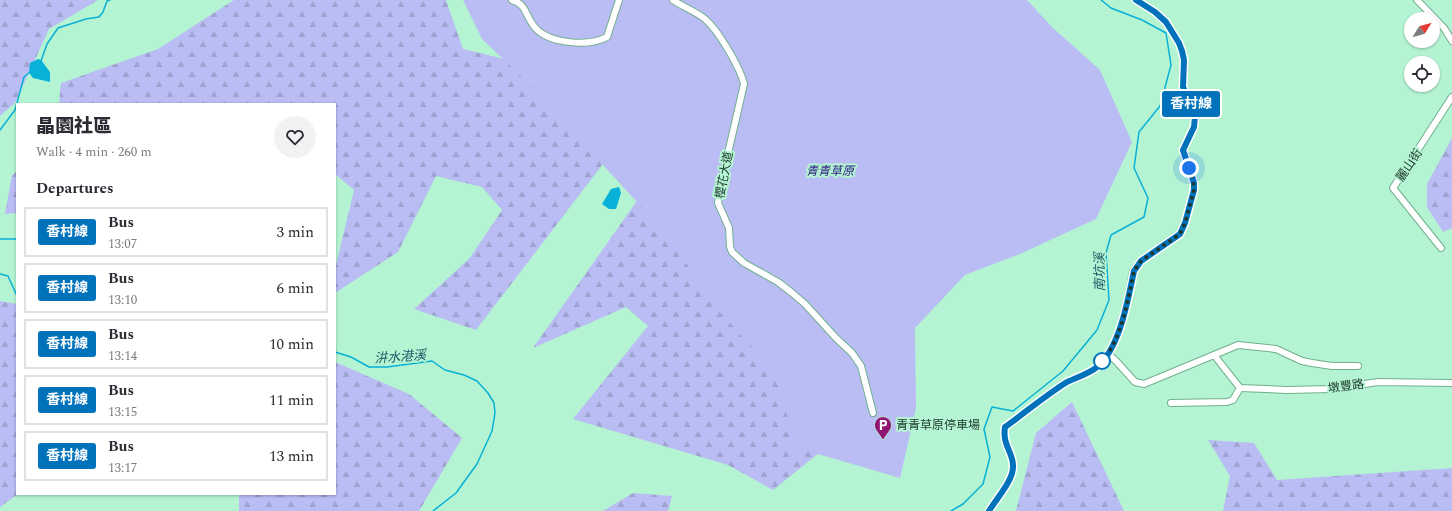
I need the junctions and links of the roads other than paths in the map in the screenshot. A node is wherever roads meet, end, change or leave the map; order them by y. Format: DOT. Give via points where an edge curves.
graph roads {
  1 [pos="512,0"];
  2 [pos="619,0"];
  3 [pos="673,0"];
  4 [pos="1136,0"];
  5 [pos="1417,0"];
  6 [pos="1452,40"];
  7 [pos="1452,97"];
  8 [pos="1441,248"];
  9 [pos="1108,354"];
  10 [pos="1214,355"];
  11 [pos="1358,366"];
  12 [pos="1452,383"];
  13 [pos="1240,388"];
  14 [pos="1171,403"];
  15 [pos="873,413"];
  16 [pos="989,511"];
  1 -- 2 [label="street" via="522,4 533,25 548,37 567,42 587,43 607,37"];
  3 -- 15 [label="street, 櫻花大道" via="711,24 739,70 744,84 718,203 729,228 732,252 744,263 778,282 806,304 852,353 861,366"];
  4 -- 9 [label="street" via="1166,22 1182,51 1183,87 1195,116 1194,127 1183,150 1194,190 1180,234 1141,261 1134,271 1127,304"];
  5 -- 6 [label="street"];
  7 -- 8 [label="street, 麗山街" via="1393,188"];
  9 -- 10 [label="street, 墩豐路" via="1135,382 1144,384"];
  9 -- 16 [label="street" via="1097,367 1067,382 1005,427 1004,440 1013,466 1012,474"];
  10 -- 11 [label="street, 墩豐路" via="1238,345 1276,349 1312,363"];
  10 -- 13 [label="street"];
  12 -- 13 [label="street, 墩豐路" via="1378,382 1331,389"];
  13 -- 14 [label="street" via="1233,400 1227,402"];
}
